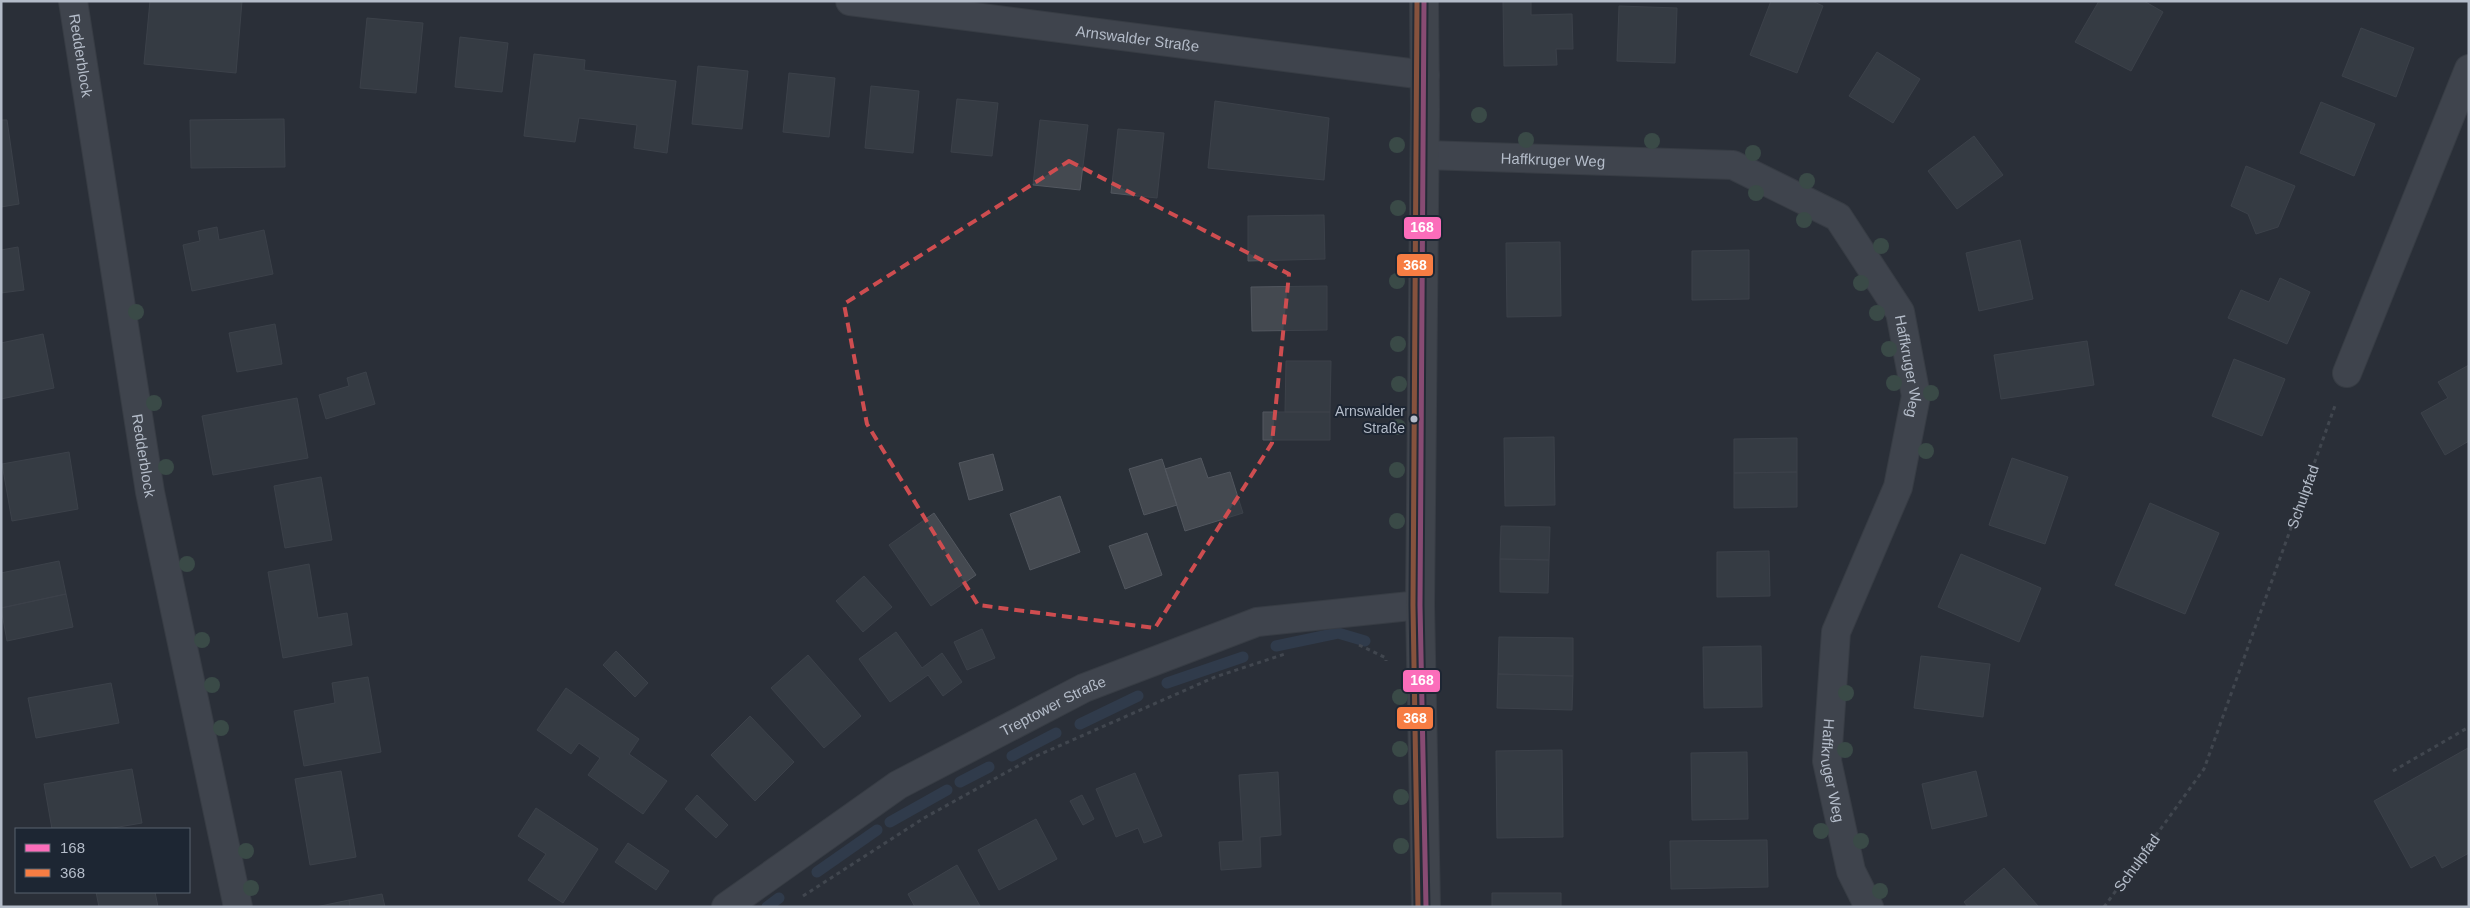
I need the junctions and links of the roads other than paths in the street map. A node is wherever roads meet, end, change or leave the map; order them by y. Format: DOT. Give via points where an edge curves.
graph roads {
  1 [pos="73,1"];
  2 [pos="850,1"];
  3 [pos="1424,1"];
  4 [pos="2469,68"];
  5 [pos="1425,75"];
  6 [pos="1425,155"];
  7 [pos="2347,373"];
  8 [pos="1420,605"];
  9 [pos="238,907"];
  10 [pos="726,907"];
  11 [pos="1426,907"];
  12 [pos="1869,907"];
  1 -- 9 [label="street, Redderblock" via="150,492"];
  2 -- 5 [label="street, Arnswalder Straße"];
  3 -- 5 [label="street"];
  4 -- 7 [label="street"];
  5 -- 6 [label="street"];
  6 -- 8 [label="street"];
  6 -- 12 [label="street, Haffkruger Weg" via="1733,165 1838,217 1900,312 1916,396 1898,486 1836,632 1827,761 1851,871"];
  8 -- 10 [label="street, Treptower Straße" via="1257,622 1084,688 898,786"];
  8 -- 11 [label="street"];
}
